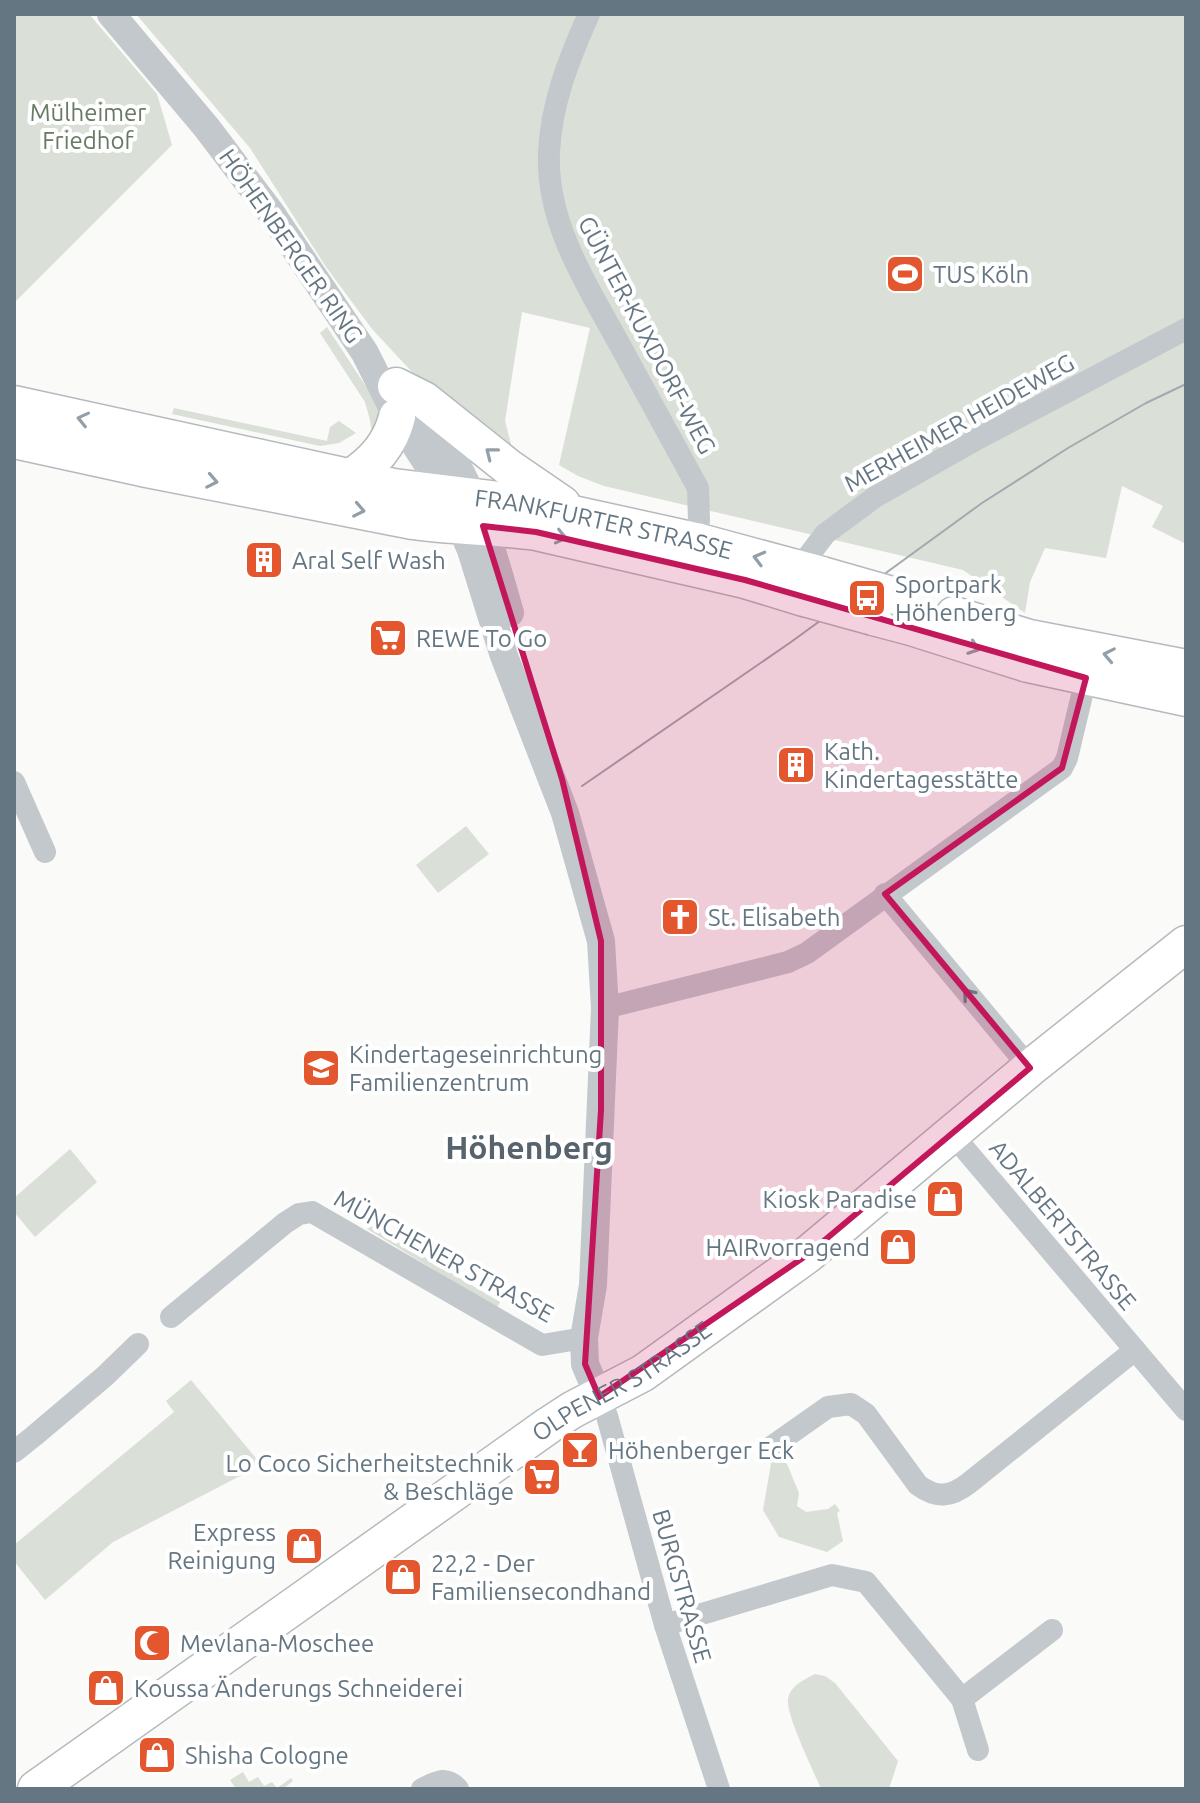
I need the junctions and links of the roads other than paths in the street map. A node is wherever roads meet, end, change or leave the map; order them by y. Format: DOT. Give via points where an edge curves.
graph roads {
  1 [pos="111,14"];
  2 [pos="589,14"];
  3 [pos="1186,329"];
  4 [pos="397,402"];
  5 [pos="14,404"];
  6 [pos="14,440"];
  7 [pos="147,451"];
  8 [pos="350,478"];
  9 [pos="466,511"];
  10 [pos="576,515"];
  11 [pos="696,541"];
  12 [pos="802,583"];
  13 [pos="886,607"];
  14 [pos="1186,668"];
  15 [pos="1086,678"];
  16 [pos="1186,698"];
  17 [pos="14,782"];
  18 [pos="45,852"];
  19 [pos="885,894"];
  20 [pos="1186,944"];
  21 [pos="605,1008"];
  22 [pos="1030,1068"];
  23 [pos="952,1134"];
  24 [pos="171,1317"];
  25 [pos="584,1338"];
  26 [pos="138,1344"];
  27 [pos="1135,1350"];
  28 [pos="599,1397"];
  29 [pos="1186,1410"];
  30 [pos="767,1450"];
  31 [pos="14,1452"];
  32 [pos="665,1625"];
  33 [pos="1052,1630"];
  34 [pos="962,1699"];
  35 [pos="978,1750"];
  36 [pos="36,1789"];
  37 [pos="422,1789"];
  38 [pos="458,1789"];
  39 [pos="719,1789"];
  1 -- 4 [label="street, HÖHENBERGER RING" via="237,166"];
  2 -- 11 [label="street, GÜNTER-KUXDORF-WEG" via="551,119 553,208 596,302 698,488"];
  3 -- 12 [label="street, MERHEIMER HEIDEWEG" via="875,497 825,534"];
  4 -- 8 [label="main road" via="390,438 370,464"];
  4 -- 9 [label="street, HÖHENBERGER RING" via="412,402 439,437 456,464"];
  10 -- 4 [label="main road, one-way" via="424,400"];
  7 -- 5 [label="main road, FRANKFURTER STRASSE, one-way"];
  6 -- 7 [label="main road, FRANKFURTER STRASSE"];
  7 -- 8 [label="main road, FRANKFURTER STRASSE"];
  7 -- 9 [label="main road, FRANKFURTER STRASSE, one-way" via="413,521"];
  8 -- 9 [label="main road, FRANKFURTER STRASSE"];
  9 -- 10 [label="main road, FRANKFURTER STRASSE" via="511,501"];
  9 -- 12 [label="main road, FRANKFURTER STRASSE, one-way" via="511,528 732,577"];
  9 -- 21 [label="street, HÖHENBERGER RING" via="492,549 562,779 565,813 601,941"];
  10 -- 11 [label="main road, FRANKFURTER STRASSE"];
  12 -- 11 [label="main road, FRANKFURTER STRASSE, one-way"];
  12 -- 13 [label="main road, FRANKFURTER STRASSE, bridge"];
  14 -- 13 [label="main road, FRANKFURTER STRASSE, one-way"];
  13 -- 15 [label="main road, FRANKFURTER STRASSE, one-way" via="911,627"];
  15 -- 16 [label="main road, FRANKFURTER STRASSE"];
  15 -- 19 [label="street" via="1062,768"];
  17 -- 18 [label="street"];
  19 -- 21 [label="street" via="788,962"];
  22 -- 19 [label="street, one-way"];
  20 -- 22 [label="main road, OLPENER STRASSE"];
  21 -- 25 [label="street, HÖHENBERGER RING" via="593,1285"];
  22 -- 23 [label="main road, OLPENER STRASSE"];
  23 -- 27 [label="street, ADALBERTSTRASSE"];
  23 -- 28 [label="main road, OLPENER STRASSE" via="807,1255 654,1366"];
  24 -- 25 [label="street, MÜNCHENER STRASSE" via="285,1223 312,1212 542,1345"];
  25 -- 28 [label="street, HÖHENBERGER RING" via="585,1364"];
  26 -- 31 [label="street"];
  27 -- 29 [label="street, ADALBERTSTRASSE"];
  27 -- 30 [label="street" via="962,1489 945,1495 918,1485 866,1414 851,1404 828,1407"];
  28 -- 32 [label="street, BURGSTRASSE"];
  28 -- 36 [label="main road, OLPENER STRASSE" via="542,1429"];
  32 -- 34 [label="street" via="832,1575 866,1582"];
  32 -- 39 [label="street, BURGSTRASSE"];
  33 -- 34 [label="street"];
  34 -- 35 [label="street"];
  37 -- 38 [label="street" via="446,1781"];
}
